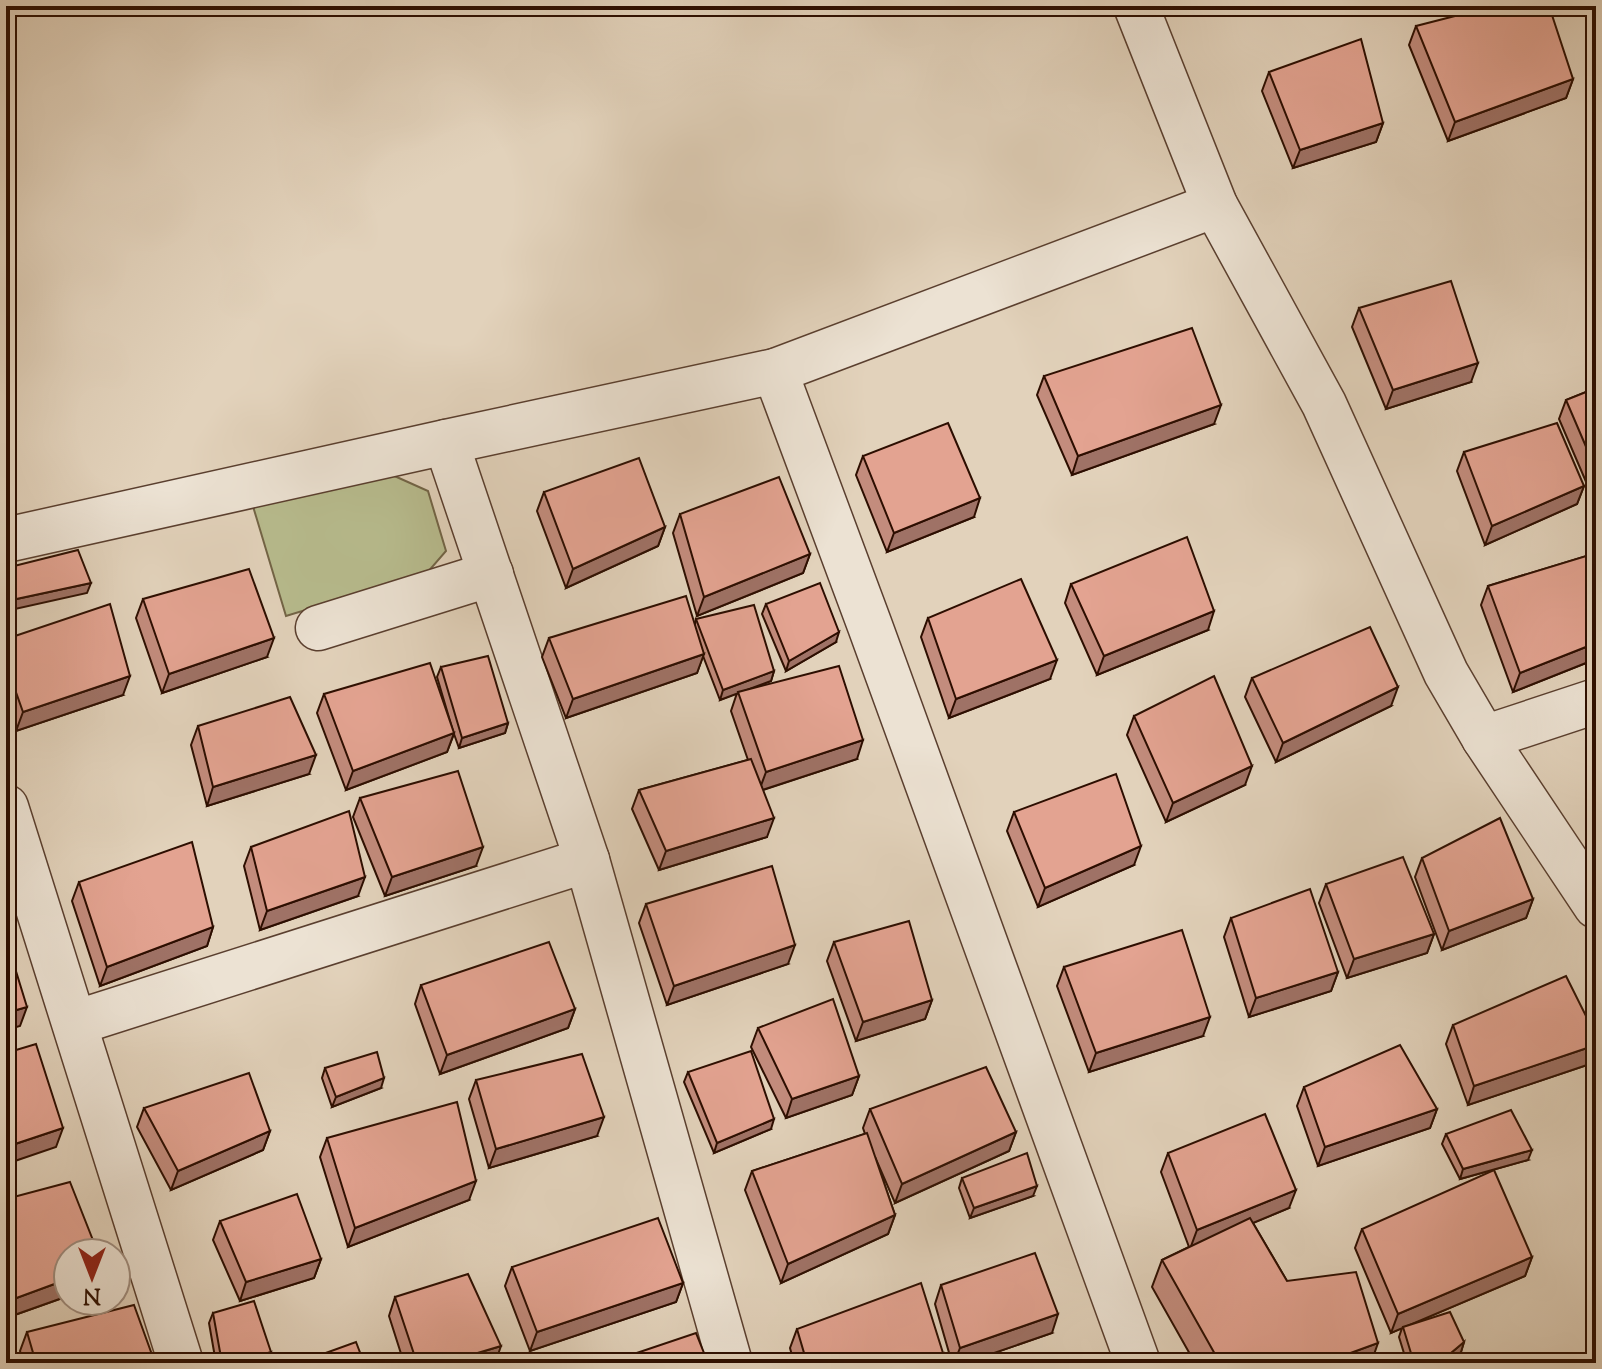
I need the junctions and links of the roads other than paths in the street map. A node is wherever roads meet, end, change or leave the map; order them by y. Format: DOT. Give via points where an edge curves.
graph roads {
  1 [pos="1136,6"];
  2 [pos="1215,205"];
  3 [pos="775,371"];
  4 [pos="446,442"];
  5 [pos="6,540"];
  6 [pos="491,574"];
  7 [pos="318,628"];
  8 [pos="1596,701"];
  9 [pos="1484,738"];
  10 [pos="6,807"];
  11 [pos="587,860"];
  12 [pos="1596,906"];
  13 [pos="75,1023"];
  14 [pos="181,1363"];
  15 [pos="730,1363"];
  16 [pos="1138,1363"];
  1 -- 2 [label="street"];
  2 -- 3 [label="street"];
  2 -- 9 [label="street" via="1324,404 1446,673"];
  3 -- 4 [label="street"];
  3 -- 16 [label="street"];
  4 -- 5 [label="street"];
  4 -- 6 [label="street"];
  6 -- 7 [label="street"];
  6 -- 11 [label="street"];
  8 -- 9 [label="street"];
  9 -- 12 [label="street"];
  10 -- 13 [label="street"];
  11 -- 13 [label="street"];
  11 -- 15 [label="street"];
  13 -- 14 [label="street"];
}
